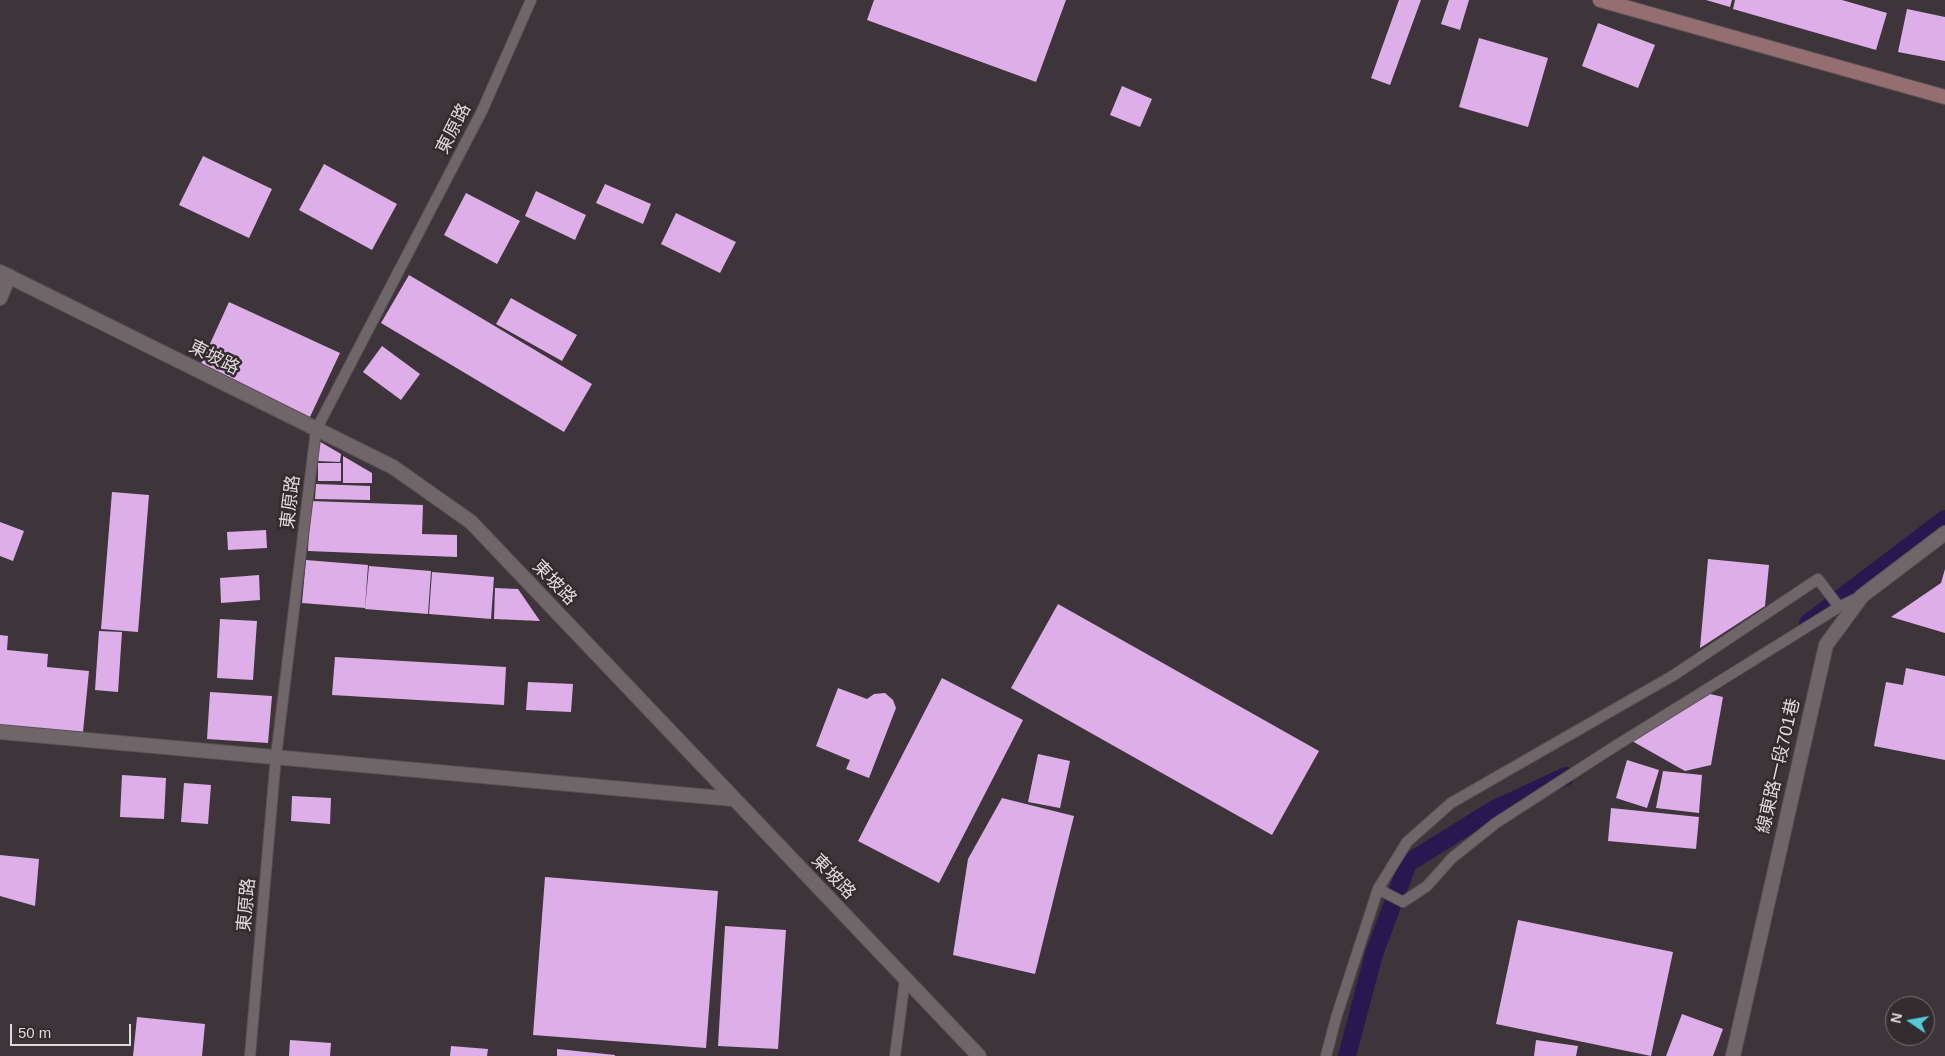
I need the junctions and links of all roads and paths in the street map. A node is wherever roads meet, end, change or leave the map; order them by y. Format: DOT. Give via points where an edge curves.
graph roads {
  1 [pos="531,0"];
  2 [pos="1600,0"];
  3 [pos="1945,97"];
  4 [pos="4,274"];
  5 [pos="0,298"];
  6 [pos="316,430"];
  7 [pos="1945,533"];
  8 [pos="1862,596"];
  9 [pos="1839,607"];
  10 [pos="0,732"];
  11 [pos="276,756"];
  12 [pos="733,799"];
  13 [pos="1378,889"];
  14 [pos="905,979"];
  15 [pos="250,1056"];
  16 [pos="895,1056"];
  17 [pos="979,1056"];
  18 [pos="1326,1056"];
  19 [pos="1733,1056"];
  1 -- 6 [label="lane, 東原路" via="482,112"];
  2 -- 3 [label="main road"];
  4 -- 5 [label="street"];
  4 -- 6 [label="street, 東坡路"];
  6 -- 11 [label="lane, 東原路"];
  6 -- 12 [label="street, 東坡路" via="393,467 470,522"];
  7 -- 8 [label="street, 線東路一段701巷"];
  8 -- 9 [label="lane"];
  8 -- 19 [label="street, 線東路一段701巷" via="1826,645"];
  9 -- 13 [label="lane" via="1496,823 1452,858 1426,886 1403,902"];
  9 -- 13 [label="lane" via="1818,579 1674,675 1451,803 1407,842"];
  10 -- 11 [label="street"];
  11 -- 12 [label="street"];
  11 -- 15 [label="lane, 東原路"];
  12 -- 14 [label="street, 東坡路"];
  13 -- 18 [label="lane"];
  14 -- 16 [label="lane"];
  14 -- 17 [label="street, 東坡路"];
}
